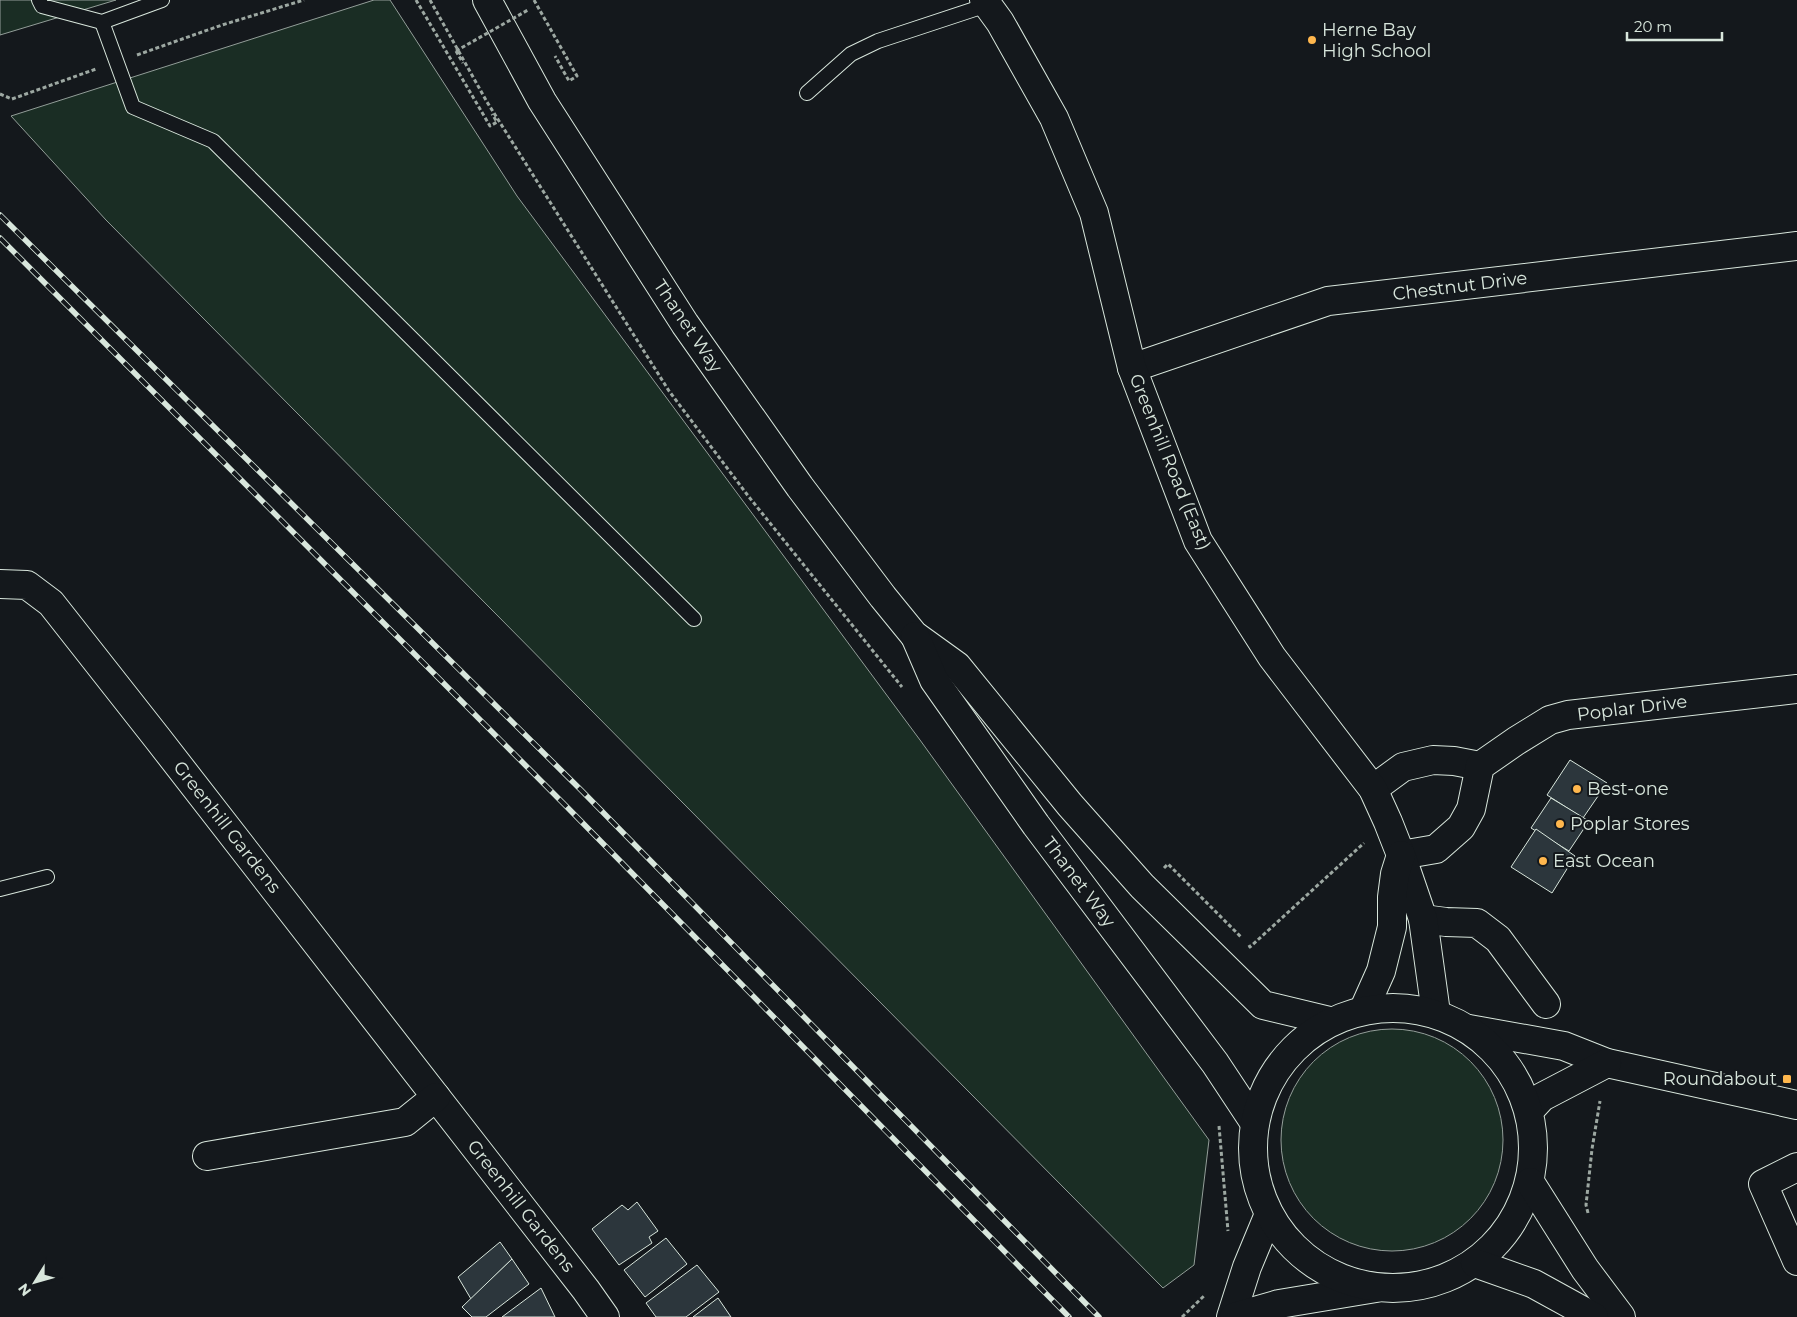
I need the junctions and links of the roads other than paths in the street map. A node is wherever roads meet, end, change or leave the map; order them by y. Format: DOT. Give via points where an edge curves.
graph roads {
  1 [pos="39,0"];
  2 [pos="162,0"];
  3 [pos="487,0"];
  4 [pos="986,2"];
  5 [pos="102,22"];
  6 [pos="807,93"];
  7 [pos="1797,246"];
  8 [pos="1132,368"];
  9 [pos="0,584"];
  10 [pos="694,619"];
  11 [pos="914,635"];
  12 [pos="1797,690"];
  13 [pos="1480,766"];
  14 [pos="1373,789"];
  15 [pos="1402,855"];
  16 [pos="47,878"];
  17 [pos="0,889"];
  18 [pos="1423,919"];
  19 [pos="1546,1004"];
  20 [pos="1364,1009"];
  21 [pos="1436,1013"];
  22 [pos="1330,1021"];
  23 [pos="1469,1028"];
  24 [pos="1607,1063"];
  25 [pos="436,1096"];
  26 [pos="1797,1105"];
  27 [pos="1530,1111"];
  28 [pos="1254,1122"];
  29 [pos="207,1156"];
  30 [pos="1797,1167"];
  31 [pos="1530,1182"];
  32 [pos="1269,1214"];
  33 [pos="1797,1261"];
  34 [pos="1475,1263"];
  35 [pos="1376,1288"];
  36 [pos="605,1317"];
  37 [pos="1232,1317"];
  38 [pos="1594,1317"];
  39 [pos="1621,1317"];
  1 -- 5 [label="lane" via="42,6"];
  2 -- 5 [label="lane"];
  3 -- 11 [label="street, Thanet Way" via="542,101 685,324 800,486"];
  4 -- 6 [label="lane" via="851,54"];
  4 -- 8 [label="street, Greenhill Road (East)" via="1054,118 1094,213"];
  5 -- 10 [label="lane" via="133,107 213,141"];
  7 -- 8 [label="street, Chestnut Drive" via="1328,301"];
  8 -- 14 [label="street, Greenhill Road (East)" via="1198,541 1272,657"];
  9 -- 25 [label="street, Greenhill Gardens" via="27,586 51,603"];
  11 -- 22 [label="street, Thanet Way" via="957,666 1070,805 1142,886 1263,1005"];
  11 -- 28 [label="street, Thanet Way" via="934,680 1036,825 1215,1063"];
  12 -- 13 [label="street, Poplar Drive" via="1568,715 1550,720"];
  13 -- 14 [label="street" via="1433,760 1403,767"];
  13 -- 15 [label="street" via="1471,809 1462,827 1436,849"];
  14 -- 15 [label="street, Greenhill Road (East)"];
  15 -- 18 [label="street, Greenhill Road (East)"];
  15 -- 20 [label="street" via="1395,874 1392,927 1381,971"];
  16 -- 17 [label="lane"];
  18 -- 19 [label="street" via="1477,923 1498,939"];
  18 -- 21 [label="street, Greenhill Road (East)"];
  20 -- 21 [label="street"];
  20 -- 22 [label="street"];
  21 -- 23 [label="street"];
  22 -- 28 [label="street" via="1294,1046 1268,1081"];
  23 -- 24 [label="street" via="1564,1046"];
  23 -- 27 [label="street" via="1495,1050 1516,1078"];
  24 -- 26 [label="street"];
  24 -- 27 [label="street" via="1542,1097"];
  25 -- 29 [label="street" via="406,1122"];
  25 -- 36 [label="street, Greenhill Gardens"];
  27 -- 31 [label="street" via="1534,1146"];
  28 -- 32 [label="street" via="1252,1154 1257,1185"];
  30 -- 33 [label="street" via="1763,1184"];
  31 -- 34 [label="street" via="1514,1220 1499,1241"];
  31 -- 39 [label="street" via="1585,1269"];
  32 -- 35 [label="street" via="1288,1242 1313,1264 1343,1280"];
  32 -- 37 [label="street" via="1247,1267"];
  34 -- 35 [label="street" via="1444,1280 1410,1288"];
  34 -- 38 [label="street" via="1534,1284"];
  35 -- 37 [label="street" via="1279,1304"];
}
